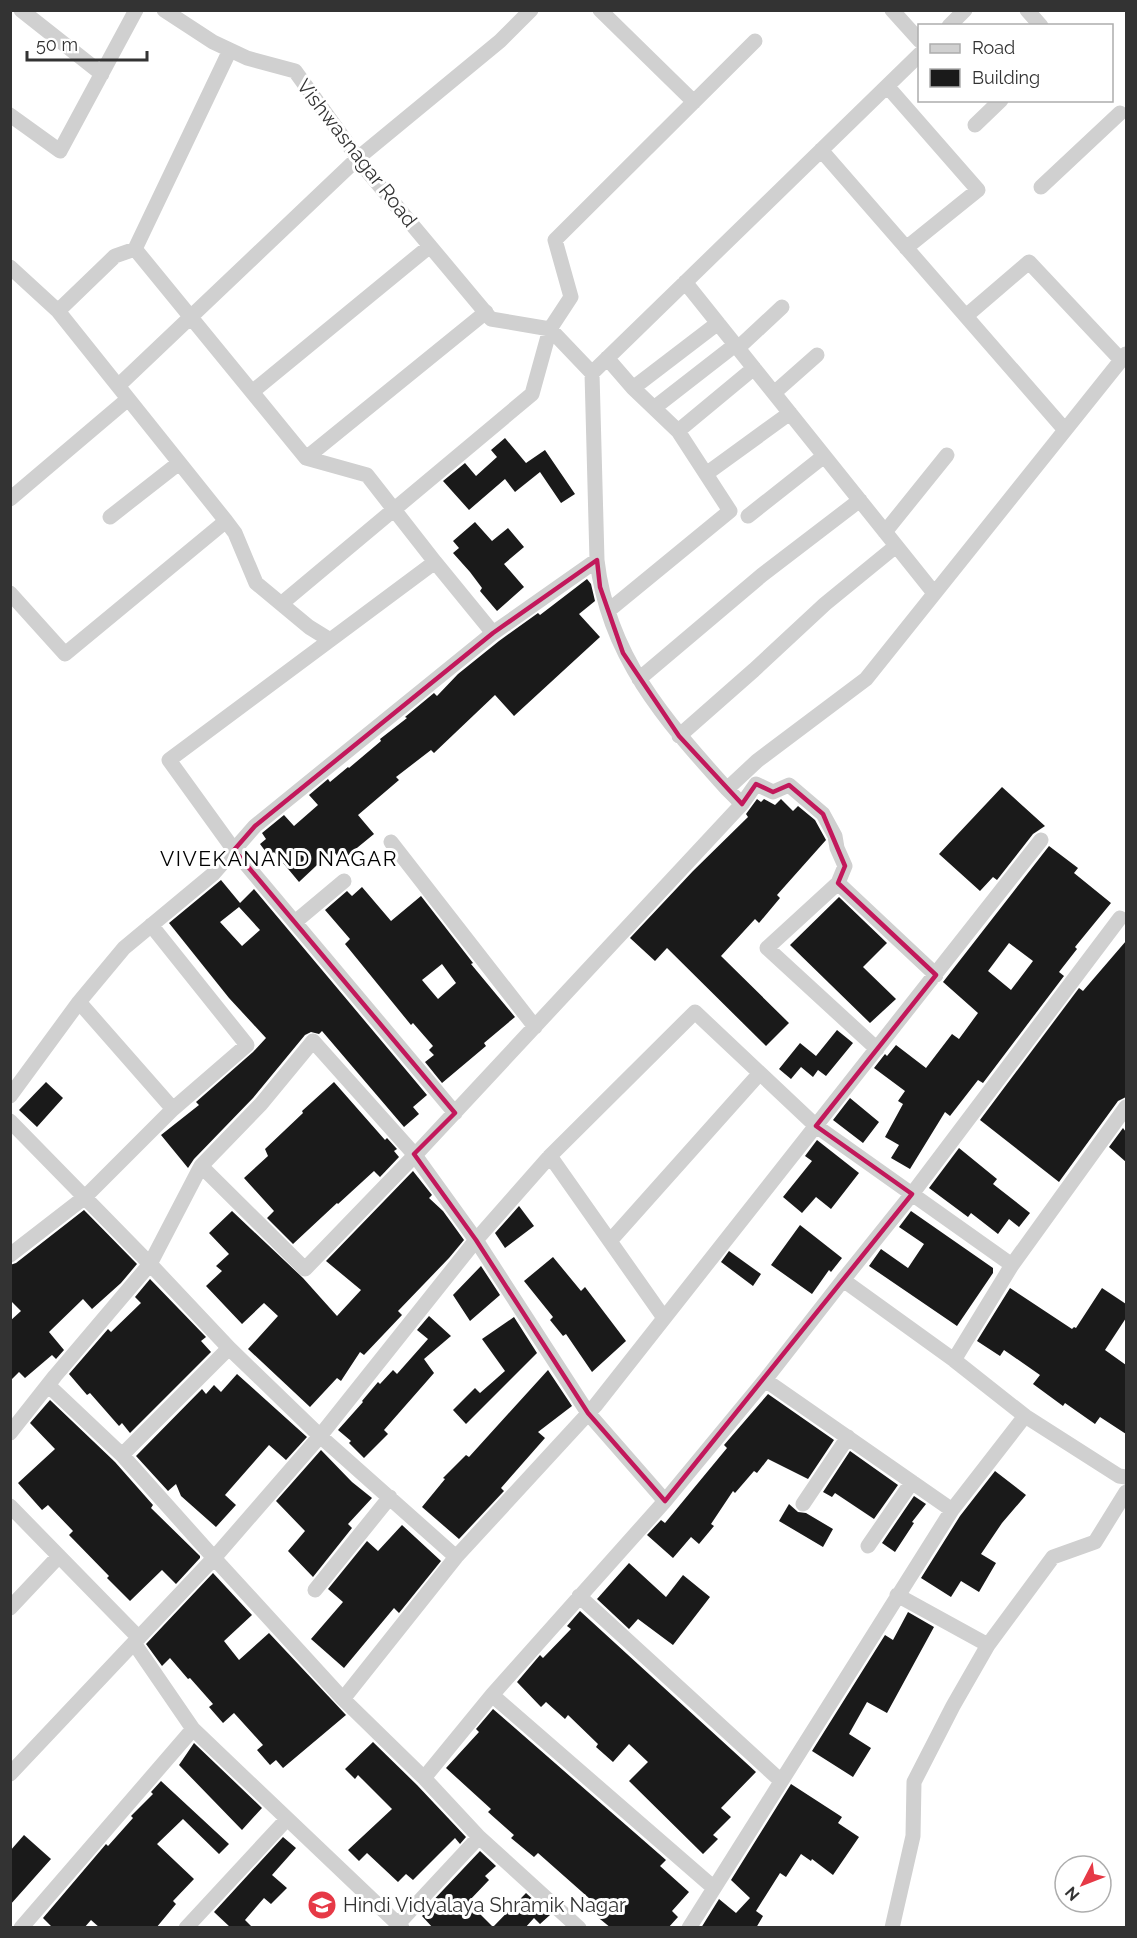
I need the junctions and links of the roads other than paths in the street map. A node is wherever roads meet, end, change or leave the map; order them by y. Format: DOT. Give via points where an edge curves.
graph roads {
  1 [pos="21,10"];
  2 [pos="136,10"];
  3 [pos="164,10"];
  4 [pos="531,10"];
  5 [pos="600,10"];
  6 [pos="892,10"];
  7 [pos="965,10"];
  8 [pos="1027,10"];
  9 [pos="951,24"];
  10 [pos="1039,24"];
  11 [pos="918,39"];
  12 [pos="755,40"];
  13 [pos="230,50"];
  14 [pos="918,56"];
  15 [pos="102,74"];
  16 [pos="887,86"];
  17 [pos="694,102"];
  18 [pos="999,102"];
  19 [pos="1111,102"];
  20 [pos="10,115"];
  21 [pos="1123,116"];
  22 [pos="975,125"];
  23 [pos="821,150"];
  24 [pos="358,158"];
  25 [pos="1041,186"];
  26 [pos="430,246"];
  27 [pos="906,248"];
  28 [pos="135,249"];
  29 [pos="10,267"];
  30 [pos="685,282"];
  31 [pos="782,308"];
  32 [pos="58,311"];
  33 [pos="488,316"];
  34 [pos="966,316"];
  35 [pos="190,317"];
  36 [pos="718,323"];
  37 [pos="550,329"];
  38 [pos="737,346"];
  39 [pos="817,355"];
  40 [pos="1124,357"];
  41 [pos="607,358"];
  42 [pos="754,368"];
  43 [pos="592,373"];
  44 [pos="633,388"];
  45 [pos="123,392"];
  46 [pos="252,392"];
  47 [pos="774,393"];
  48 [pos="654,408"];
  49 [pos="790,413"];
  50 [pos="1065,430"];
  51 [pos="678,431"];
  52 [pos="947,455"];
  53 [pos="824,456"];
  54 [pos="306,458"];
  55 [pos="179,463"];
  56 [pos="706,474"];
  57 [pos="10,499"];
  58 [pos="860,500"];
  59 [pos="395,511"];
  60 [pos="748,516"];
  61 [pos="110,517"];
  62 [pos="226,522"];
  63 [pos="885,532"];
  64 [pos="896,546"];
  65 [pos="597,560"];
  66 [pos="435,562"];
  67 [pos="10,593"];
  68 [pos="934,593"];
  69 [pos="282,604"];
  70 [pos="608,611"];
  71 [pos="493,633"];
  72 [pos="330,640"];
  73 [pos="639,679"];
  74 [pos="679,736"];
  75 [pos="727,789"];
  76 [pos="742,804"];
  77 [pos="1041,840"];
  78 [pos="391,842"];
  79 [pos="234,850"];
  80 [pos="344,881"];
  81 [pos="838,883"];
  82 [pos="1120,918"];
  83 [pos="295,922"];
  84 [pos="151,925"];
  85 [pos="936,975"];
  86 [pos="79,1002"];
  87 [pos="535,1027"];
  88 [pos="877,1049"];
  89 [pos="760,1073"];
  90 [pos="10,1096"];
  91 [pos="1126,1107"];
  92 [pos="173,1109"];
  93 [pos="455,1113"];
  94 [pos="10,1121"];
  95 [pos="816,1126"];
  96 [pos="414,1154"];
  97 [pos="550,1156"];
  98 [pos="201,1166"];
  99 [pos="912,1194"];
  100 [pos="86,1197"];
  101 [pos="476,1240"];
  102 [pos="610,1241"];
  103 [pos="10,1255"];
  104 [pos="150,1264"];
  105 [pos="1012,1265"];
  106 [pos="843,1280"];
  107 [pos="664,1318"];
  108 [pos="229,1348"];
  109 [pos="954,1360"];
  110 [pos="765,1380"];
  111 [pos="49,1386"];
  112 [pos="588,1413"];
  113 [pos="1025,1416"];
  114 [pos="10,1433"];
  115 [pos="320,1436"];
  116 [pos="848,1437"];
  117 [pos="122,1455"];
  118 [pos="1126,1477"];
  119 [pos="912,1482"];
  120 [pos="390,1497"];
  121 [pos="1125,1499"];
  122 [pos="665,1501"];
  123 [pos="803,1504"];
  124 [pos="10,1506"];
  125 [pos="952,1510"];
  126 [pos="868,1546"];
  127 [pos="59,1556"];
  128 [pos="456,1557"];
  129 [pos="214,1558"];
  130 [pos="315,1590"];
  131 [pos="897,1595"];
  132 [pos="579,1596"];
  133 [pos="10,1608"];
  134 [pos="136,1641"];
  135 [pos="988,1645"];
  136 [pos="492,1695"];
  137 [pos="343,1698"];
  138 [pos="193,1730"];
  139 [pos="10,1774"];
  140 [pos="424,1778"];
  141 [pos="781,1781"];
  142 [pos="287,1819"];
  143 [pos="479,1837"];
  144 [pos="714,1888"];
  145 [pos="400,1926"];
  146 [pos="21,1928"];
  147 [pos="186,1928"];
  148 [pos="579,1928"];
  149 [pos="689,1928"];
  150 [pos="892,1928"];
  1 -- 15 [label="street"];
  2 -- 15 [label="street"];
  3 -- 13 [label="street, Vishwasnagar Road"];
  4 -- 24 [label="street" via="500,41"];
  5 -- 17 [label="street"];
  6 -- 11 [label="street"];
  7 -- 9 [label="street"];
  8 -- 10 [label="street"];
  12 -- 17 [label="street"];
  13 -- 24 [label="street, Vishwasnagar Road" via="295,71"];
  13 -- 28 [label="street"];
  14 -- 16 [label="street"];
  15 -- 20 [label="street" via="60,151"];
  16 -- 23 [label="street"];
  16 -- 27 [label="street" via="978,190"];
  17 -- 37 [label="street" via="555,240 571,297"];
  18 -- 22 [label="street"];
  19 -- 21 [label="street"];
  21 -- 25 [label="street"];
  23 -- 27 [label="street"];
  23 -- 30 [label="street"];
  24 -- 26 [label="street, Vishwasnagar Road"];
  24 -- 35 [label="street"];
  26 -- 33 [label="street, Vishwasnagar Road"];
  26 -- 46 [label="street"];
  27 -- 34 [label="street"];
  28 -- 32 [label="street" via="115,256"];
  28 -- 35 [label="street"];
  29 -- 32 [label="street"];
  30 -- 36 [label="street"];
  30 -- 41 [label="street"];
  31 -- 38 [label="street"];
  32 -- 45 [label="street"];
  33 -- 37 [label="street"];
  33 -- 54 [label="street"];
  34 -- 40 [label="street" via="1029,262"];
  34 -- 50 [label="street"];
  35 -- 45 [label="street"];
  35 -- 46 [label="street"];
  36 -- 38 [label="street"];
  36 -- 44 [label="street"];
  37 -- 43 [label="street"];
  37 -- 59 [label="street" via="532,394"];
  38 -- 42 [label="street"];
  38 -- 48 [label="street"];
  39 -- 47 [label="street"];
  40 -- 50 [label="street"];
  41 -- 43 [label="street"];
  41 -- 44 [label="street"];
  42 -- 47 [label="street"];
  42 -- 51 [label="street"];
  43 -- 65 [label="street"];
  44 -- 48 [label="street"];
  45 -- 55 [label="street"];
  45 -- 57 [label="street"];
  46 -- 54 [label="street"];
  47 -- 49 [label="street"];
  48 -- 51 [label="street"];
  49 -- 53 [label="street"];
  49 -- 56 [label="street"];
  50 -- 68 [label="street"];
  51 -- 56 [label="street"];
  52 -- 63 [label="street"];
  53 -- 58 [label="street"];
  53 -- 60 [label="street"];
  54 -- 59 [label="street" via="368,475"];
  55 -- 61 [label="street"];
  55 -- 62 [label="street"];
  56 -- 70 [label="street" via="730,511"];
  58 -- 63 [label="street"];
  58 -- 73 [label="street" via="762,575"];
  59 -- 66 [label="street"];
  59 -- 69 [label="street"];
  62 -- 67 [label="street" via="65,654"];
  62 -- 69 [label="street" via="235,533 256,583"];
  63 -- 64 [label="street"];
  64 -- 68 [label="street"];
  64 -- 74 [label="street" via="825,604"];
  65 -- 70 [label="street"];
  65 -- 71 [label="street"];
  66 -- 71 [label="street"];
  66 -- 72 [label="street"];
  68 -- 75 [label="street" via="866,679 757,761"];
  69 -- 72 [label="street"];
  70 -- 73 [label="street" via="623,653"];
  71 -- 79 [label="street" via="255,826"];
  72 -- 79 [label="street" via="170,760"];
  73 -- 74 [label="street"];
  74 -- 75 [label="street"];
  75 -- 76 [label="street"];
  76 -- 81 [label="street" via="756,784 773,792 789,784 823,814 836,836 845,866"];
  76 -- 87 [label="street"];
  77 -- 85 [label="street"];
  78 -- 87 [label="street"];
  79 -- 83 [label="street"];
  79 -- 84 [label="street" via="213,874"];
  80 -- 83 [label="street"];
  81 -- 85 [label="street"];
  81 -- 88 [label="street" via="766,948"];
  82 -- 99 [label="street"];
  83 -- 93 [label="street"];
  84 -- 86 [label="street" via="124,948"];
  84 -- 92 [label="street" via="247,1045"];
  85 -- 88 [label="street"];
  86 -- 90 [label="street"];
  86 -- 92 [label="street"];
  87 -- 93 [label="street"];
  88 -- 95 [label="street"];
  89 -- 95 [label="street"];
  89 -- 97 [label="street" via="695,1012"];
  89 -- 102 [label="street"];
  91 -- 105 [label="street"];
  92 -- 100 [label="street"];
  93 -- 96 [label="street"];
  94 -- 100 [label="street"];
  95 -- 99 [label="street"];
  95 -- 107 [label="street"];
  96 -- 98 [label="street" via="305,1269"];
  96 -- 98 [label="street" via="313,1041 261,1104"];
  96 -- 101 [label="street"];
  97 -- 101 [label="street"];
  97 -- 102 [label="street"];
  98 -- 104 [label="street"];
  99 -- 105 [label="street"];
  99 -- 106 [label="street"];
  100 -- 103 [label="street"];
  100 -- 104 [label="street"];
  101 -- 112 [label="street"];
  101 -- 115 [label="street"];
  102 -- 107 [label="street"];
  104 -- 108 [label="street"];
  104 -- 111 [label="street"];
  105 -- 109 [label="street"];
  106 -- 109 [label="street"];
  106 -- 110 [label="street"];
  107 -- 112 [label="street"];
  108 -- 115 [label="street"];
  108 -- 117 [label="street"];
  109 -- 113 [label="street"];
  110 -- 116 [label="street"];
  110 -- 122 [label="street"];
  111 -- 114 [label="street"];
  111 -- 117 [label="street"];
  112 -- 122 [label="street"];
  112 -- 128 [label="street"];
  113 -- 118 [label="street"];
  113 -- 125 [label="street"];
  115 -- 120 [label="street"];
  115 -- 129 [label="street"];
  116 -- 119 [label="street"];
  116 -- 123 [label="street"];
  117 -- 129 [label="street"];
  119 -- 125 [label="street"];
  119 -- 126 [label="street"];
  120 -- 128 [label="street"];
  120 -- 130 [label="street"];
  121 -- 135 [label="street" via="1095,1542 1053,1557"];
  122 -- 132 [label="street"];
  124 -- 127 [label="street"];
  125 -- 131 [label="street"];
  127 -- 133 [label="street"];
  127 -- 134 [label="street"];
  128 -- 137 [label="street"];
  129 -- 134 [label="street"];
  129 -- 137 [label="street"];
  131 -- 135 [label="street"];
  131 -- 141 [label="street"];
  132 -- 136 [label="street"];
  132 -- 141 [label="street"];
  134 -- 138 [label="street"];
  134 -- 139 [label="street"];
  135 -- 150 [label="street" via="914,1782 913,1836"];
  136 -- 140 [label="street"];
  136 -- 144 [label="street"];
  137 -- 140 [label="street"];
  138 -- 142 [label="street"];
  138 -- 146 [label="street"];
  140 -- 143 [label="street"];
  141 -- 144 [label="street"];
  142 -- 145 [label="street"];
  142 -- 147 [label="street"];
  143 -- 145 [label="street"];
  143 -- 148 [label="street"];
  144 -- 149 [label="street"];
}
